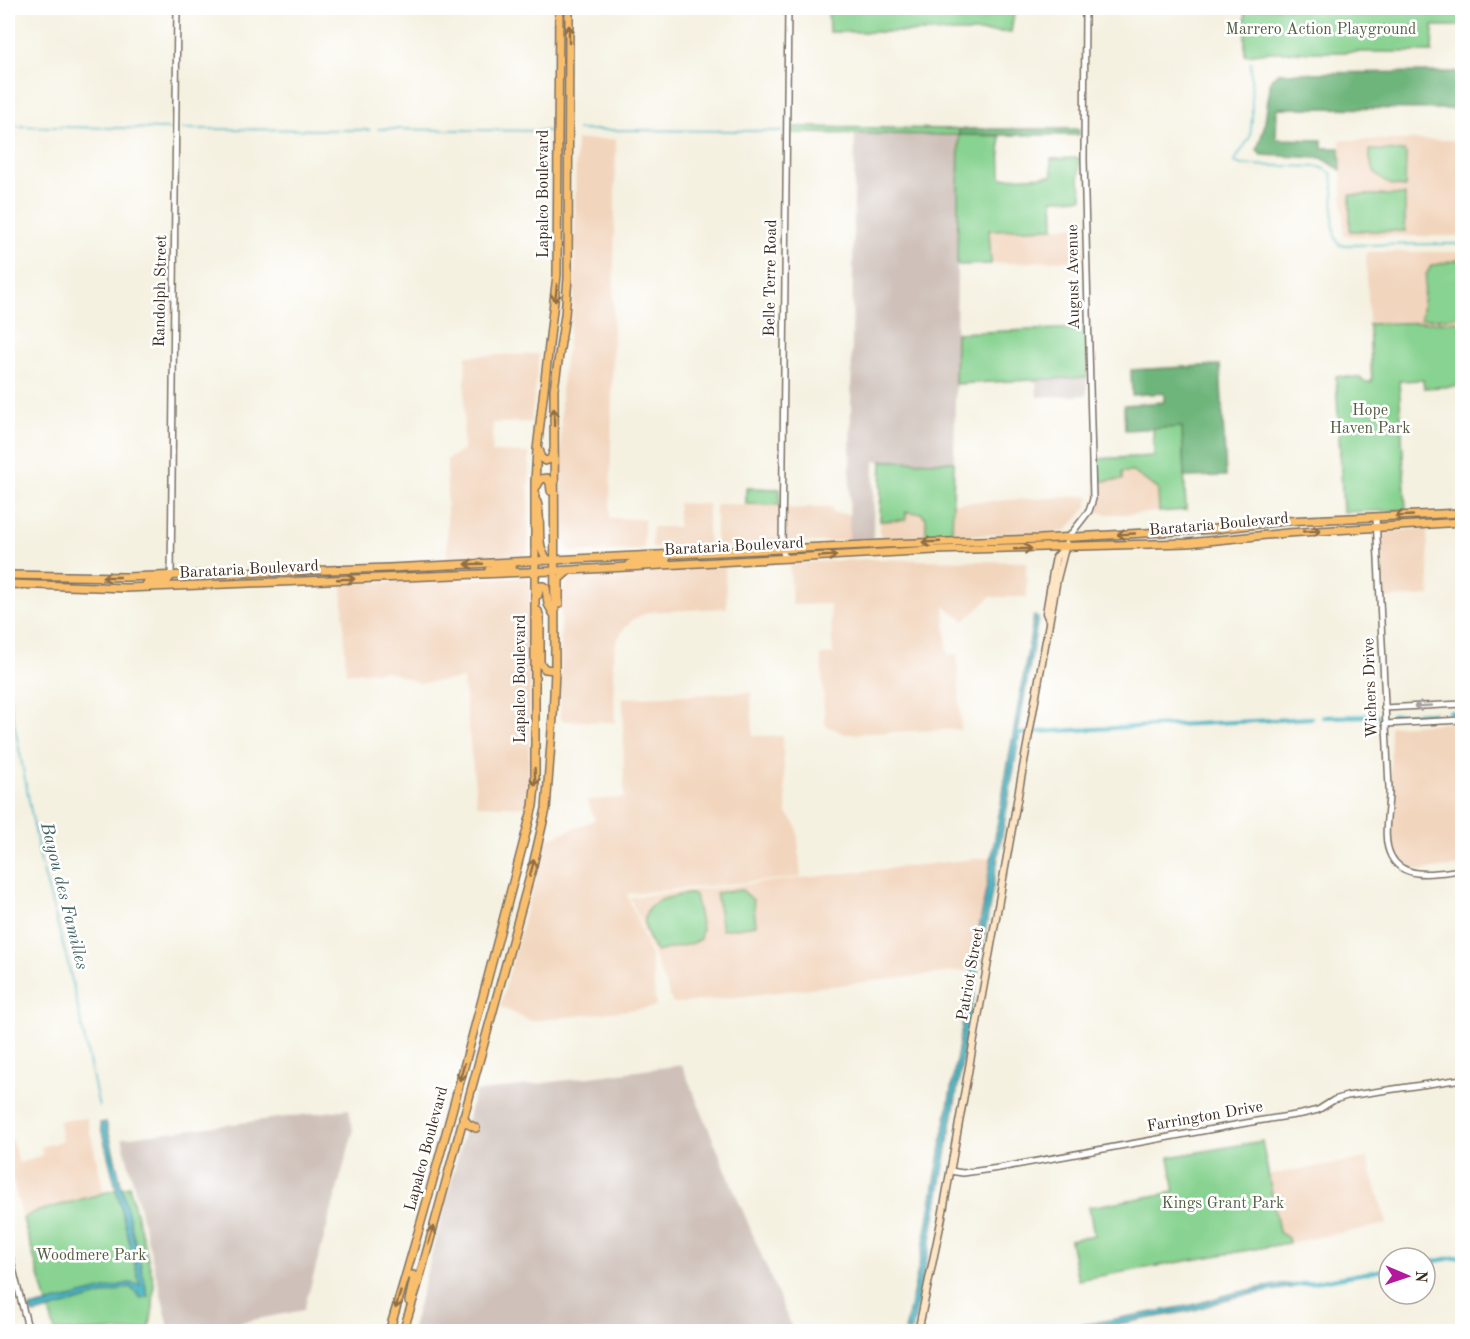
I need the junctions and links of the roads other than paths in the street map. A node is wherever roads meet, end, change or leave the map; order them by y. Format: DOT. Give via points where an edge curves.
graph roads {
  1 [pos="177,8"];
  2 [pos="559,8"];
  3 [pos="569,8"];
  4 [pos="788,8"];
  5 [pos="1085,8"];
  6 [pos="559,63"];
  7 [pos="569,95"];
  8 [pos="558,108"];
  9 [pos="569,150"];
  10 [pos="557,175"];
  11 [pos="568,208"];
  12 [pos="540,422"];
  13 [pos="555,449"];
  14 [pos="535,493"];
  15 [pos="1462,513"];
  16 [pos="554,514"];
  17 [pos="1376,517"];
  18 [pos="1462,522"];
  19 [pos="1079,523"];
  20 [pos="1376,528"];
  21 [pos="540,530"];
  22 [pos="1092,536"];
  23 [pos="554,537"];
  24 [pos="1068,538"];
  25 [pos="876,544"];
  26 [pos="885,544"];
  27 [pos="1044,548"];
  28 [pos="1065,548"];
  29 [pos="782,549"];
  30 [pos="669,554"];
  31 [pos="679,554"];
  32 [pos="864,554"];
  33 [pos="873,554"];
  34 [pos="613,557"];
  35 [pos="782,558"];
  36 [pos="534,561"];
  37 [pos="514,562"];
  38 [pos="1055,563"];
  39 [pos="453,564"];
  40 [pos="443,565"];
  41 [pos="668,565"];
  42 [pos="629,566"];
  43 [pos="400,567"];
  44 [pos="552,567"];
  45 [pos="389,568"];
  46 [pos="324,569"];
  47 [pos="306,570"];
  48 [pos="572,570"];
  49 [pos="534,572"];
  50 [pos="234,573"];
  51 [pos="8,574"];
  52 [pos="484,574"];
  53 [pos="48,575"];
  54 [pos="441,575"];
  55 [pos="171,576"];
  56 [pos="432,576"];
  57 [pos="82,577"];
  58 [pos="389,577"];
  59 [pos="379,578"];
  60 [pos="306,580"];
  61 [pos="288,581"];
  62 [pos="27,583"];
  63 [pos="8,584"];
  64 [pos="216,584"];
  65 [pos="57,585"];
  66 [pos="144,587"];
  67 [pos="535,604"];
  68 [pos="550,608"];
  69 [pos="554,615"];
  70 [pos="1049,620"];
  71 [pos="540,633"];
  72 [pos="554,656"];
  73 [pos="555,670"];
  74 [pos="1462,704"];
  75 [pos="1384,708"];
  76 [pos="1462,720"];
  77 [pos="1385,724"];
  78 [pos="532,806"];
  79 [pos="544,818"];
  80 [pos="1462,870"];
  81 [pos="509,897"];
  82 [pos="523,899"];
  83 [pos="503,919"];
  84 [pos="517,922"];
  85 [pos="505,965"];
  86 [pos="491,967"];
  87 [pos="478,1012"];
  88 [pos="491,1016"];
  89 [pos="472,1035"];
  90 [pos="467,1053"];
  91 [pos="480,1053"];
  92 [pos="1462,1079"];
  93 [pos="454,1102"];
  94 [pos="463,1117"];
  95 [pos="460,1128"];
  96 [pos="476,1128"];
  97 [pos="457,1138"];
  98 [pos="442,1143"];
  99 [pos="950,1171"];
  100 [pos="417,1237"];
  101 [pos="8,1249"];
  102 [pos="424,1263"];
  103 [pos="406,1275"];
  104 [pos="410,1310"];
  105 [pos="29,1329"];
  106 [pos="389,1332"];
  107 [pos="403,1332"];
  108 [pos="918,1332"];
  1 -- 55 [label="street, Randolph Street"];
  2 -- 6 [label="main road, Lapalco Boulevard"];
  7 -- 3 [label="main road, Lapalco Boulevard, one-way"];
  4 -- 29 [label="street, Belle Terre Road"];
  5 -- 19 [label="street, August Avenue" via="1084,159 1093,499"];
  6 -- 7 [label="main road" via="563,96 565,99"];
  6 -- 8 [label="main road, Lapalco Boulevard"];
  7 -- 9 [label="main road, Lapalco Boulevard"];
  8 -- 9 [label="main road" via="565,111"];
  8 -- 10 [label="main road, Lapalco Boulevard"];
  9 -- 11 [label="main road, Lapalco Boulevard"];
  10 -- 11 [label="main road" via="563,210"];
  10 -- 12 [label="main road, Lapalco Boulevard, one-way" via="557,275"];
  13 -- 11 [label="main road, Lapalco Boulevard, one-way" via="554,389 566,306"];
  12 -- 13 [label="main road" via="540,458 551,459"];
  12 -- 14 [label="main road, Lapalco Boulevard"];
  13 -- 16 [label="main road, Lapalco Boulevard"];
  14 -- 16 [label="main road" via="542,479 549,480"];
  14 -- 21 [label="main road"];
  14 -- 36 [label="main road, Lapalco Boulevard"];
  15 -- 17 [label="main road, Barataria Boulevard, one-way"];
  16 -- 23 [label="main road, Lapalco Boulevard"];
  17 -- 20 [label="street, Wichers Drive"];
  17 -- 22 [label="main road, Barataria Boulevard, one-way"];
  18 -- 20 [label="main road, Barataria Boulevard"];
  19 -- 22 [label="street" via="1080,530"];
  19 -- 24 [label="street, August Avenue"];
  28 -- 20 [label="main road, Barataria Boulevard, one-way"];
  20 -- 75 [label="street, Wichers Drive"];
  21 -- 23 [label="main road" via="547,542"];
  21 -- 44 [label="main road" via="542,549"];
  22 -- 24 [label="main road, Barataria Boulevard"];
  23 -- 44 [label="main road, Lapalco Boulevard"];
  24 -- 26 [label="main road, Barataria Boulevard, one-way"];
  24 -- 28 [label="main road, Patriot Street"];
  25 -- 26 [label="main road, Barataria Boulevard"];
  25 -- 29 [label="main road, Barataria Boulevard"];
  25 -- 32 [label="main road"];
  26 -- 33 [label="main road"];
  27 -- 28 [label="main road, Barataria Boulevard"];
  33 -- 27 [label="main road, Barataria Boulevard, one-way"];
  27 -- 38 [label="main road"];
  28 -- 38 [label="main road, Patriot Street"];
  28 -- 70 [label="main road, Patriot Street"];
  29 -- 31 [label="main road, Barataria Boulevard"];
  29 -- 35 [label="street"];
  30 -- 31 [label="main road, Barataria Boulevard"];
  30 -- 34 [label="main road, Barataria Boulevard"];
  30 -- 42 [label="main road" via="666,559 634,561"];
  31 -- 41 [label="main road"];
  32 -- 33 [label="main road, Barataria Boulevard"];
  35 -- 32 [label="main road, Barataria Boulevard, one-way"];
  34 -- 44 [label="main road, Barataria Boulevard"];
  34 -- 48 [label="main road" via="606,561 576,562"];
  35 -- 41 [label="main road, Barataria Boulevard"];
  36 -- 37 [label="main road, Barataria Boulevard"];
  36 -- 44 [label="main road"];
  36 -- 49 [label="main road, Lapalco Boulevard"];
  37 -- 39 [label="main road, Barataria Boulevard, one-way"];
  37 -- 52 [label="main road" via="513,566"];
  38 -- 70 [label="main road, Patriot Street" via="1046,613"];
  39 -- 40 [label="main road, Barataria Boulevard"];
  39 -- 54 [label="main road"];
  40 -- 43 [label="main road, Barataria Boulevard"];
  40 -- 56 [label="main road"];
  41 -- 42 [label="main road, Barataria Boulevard"];
  42 -- 48 [label="main road, Barataria Boulevard"];
  43 -- 45 [label="main road, Barataria Boulevard"];
  43 -- 58 [label="main road"];
  44 -- 48 [label="main road, Barataria Boulevard"];
  44 -- 49 [label="main road, Barataria Boulevard"];
  44 -- 68 [label="main road"];
  44 -- 69 [label="main road, Lapalco Boulevard"];
  45 -- 46 [label="main road, Barataria Boulevard"];
  45 -- 59 [label="main road"];
  46 -- 47 [label="main road, Barataria Boulevard"];
  46 -- 60 [label="main road" via="310,574"];
  47 -- 50 [label="main road, Barataria Boulevard"];
  47 -- 61 [label="main road"];
  48 -- 69 [label="main road" via="559,579 558,609"];
  49 -- 52 [label="main road, Barataria Boulevard"];
  49 -- 67 [label="main road, Lapalco Boulevard"];
  50 -- 55 [label="main road, Barataria Boulevard"];
  50 -- 64 [label="main road" via="218,579"];
  51 -- 53 [label="main road, Barataria Boulevard"];
  52 -- 54 [label="main road, Barataria Boulevard"];
  53 -- 57 [label="main road, Barataria Boulevard"];
  53 -- 62 [label="main road" via="46,579"];
  54 -- 56 [label="main road, Barataria Boulevard"];
  55 -- 57 [label="main road, Barataria Boulevard, one-way"];
  55 -- 66 [label="main road"];
  56 -- 58 [label="main road, Barataria Boulevard"];
  57 -- 65 [label="main road"];
  58 -- 59 [label="main road, Barataria Boulevard"];
  60 -- 59 [label="main road, Barataria Boulevard, one-way"];
  60 -- 61 [label="main road, Barataria Boulevard"];
  61 -- 64 [label="main road, Barataria Boulevard"];
  62 -- 63 [label="main road, Barataria Boulevard"];
  62 -- 65 [label="main road, Barataria Boulevard"];
  64 -- 66 [label="main road, Barataria Boulevard"];
  65 -- 66 [label="main road, Barataria Boulevard"];
  67 -- 68 [label="main road" via="543,585"];
  67 -- 71 [label="main road"];
  67 -- 78 [label="main road, Lapalco Boulevard, one-way"];
  68 -- 69 [label="main road"];
  69 -- 72 [label="main road, Lapalco Boulevard"];
  70 -- 99 [label="main road, Patriot Street"];
  71 -- 72 [label="main road" via="544,661 551,662"];
  71 -- 73 [label="main road" via="540,663 545,669"];
  72 -- 73 [label="main road, Lapalco Boulevard"];
  73 -- 79 [label="main road, Lapalco Boulevard"];
  74 -- 75 [label="street, one-way"];
  75 -- 77 [label="street, Wichers Drive"];
  76 -- 77 [label="street"];
  77 -- 80 [label="street, Wichers Drive" via="1387,840 1391,857 1411,873"];
  78 -- 79 [label="main road" via="540,806"];
  78 -- 81 [label="main road, Lapalco Boulevard"];
  82 -- 79 [label="main road, Lapalco Boulevard, one-way"];
  81 -- 82 [label="main road"];
  81 -- 83 [label="main road, Lapalco Boulevard"];
  82 -- 84 [label="main road, Lapalco Boulevard"];
  83 -- 84 [label="main road"];
  83 -- 86 [label="main road, Lapalco Boulevard"];
  84 -- 85 [label="main road, Lapalco Boulevard"];
  85 -- 86 [label="main road"];
  85 -- 88 [label="main road, Lapalco Boulevard"];
  86 -- 87 [label="main road, Lapalco Boulevard"];
  87 -- 88 [label="main road"];
  87 -- 89 [label="main road, Lapalco Boulevard"];
  88 -- 91 [label="main road, Lapalco Boulevard"];
  89 -- 90 [label="main road, Lapalco Boulevard"];
  89 -- 91 [label="main road"];
  90 -- 91 [label="main road"];
  90 -- 93 [label="main road, Lapalco Boulevard, one-way"];
  91 -- 94 [label="main road, Lapalco Boulevard"];
  92 -- 99 [label="street, Farrington Drive" via="1347,1096 1302,1114 999,1168"];
  93 -- 95 [label="main road" via="451,1126"];
  93 -- 98 [label="main road, Lapalco Boulevard"];
  94 -- 95 [label="main road, Lapalco Boulevard"];
  94 -- 96 [label="main road"];
  95 -- 97 [label="main road, Lapalco Boulevard"];
  97 -- 98 [label="main road"];
  102 -- 97 [label="main road, Lapalco Boulevard, one-way"];
  98 -- 100 [label="main road, Lapalco Boulevard"];
  99 -- 108 [label="main road, Patriot Street"];
  100 -- 102 [label="main road" via="414,1264"];
  100 -- 103 [label="main road, Lapalco Boulevard"];
  101 -- 105 [label="street"];
  102 -- 104 [label="main road, Lapalco Boulevard"];
  103 -- 104 [label="main road" via="414,1278"];
  103 -- 106 [label="main road, Lapalco Boulevard, one-way"];
  104 -- 107 [label="main road, Lapalco Boulevard"];
}
